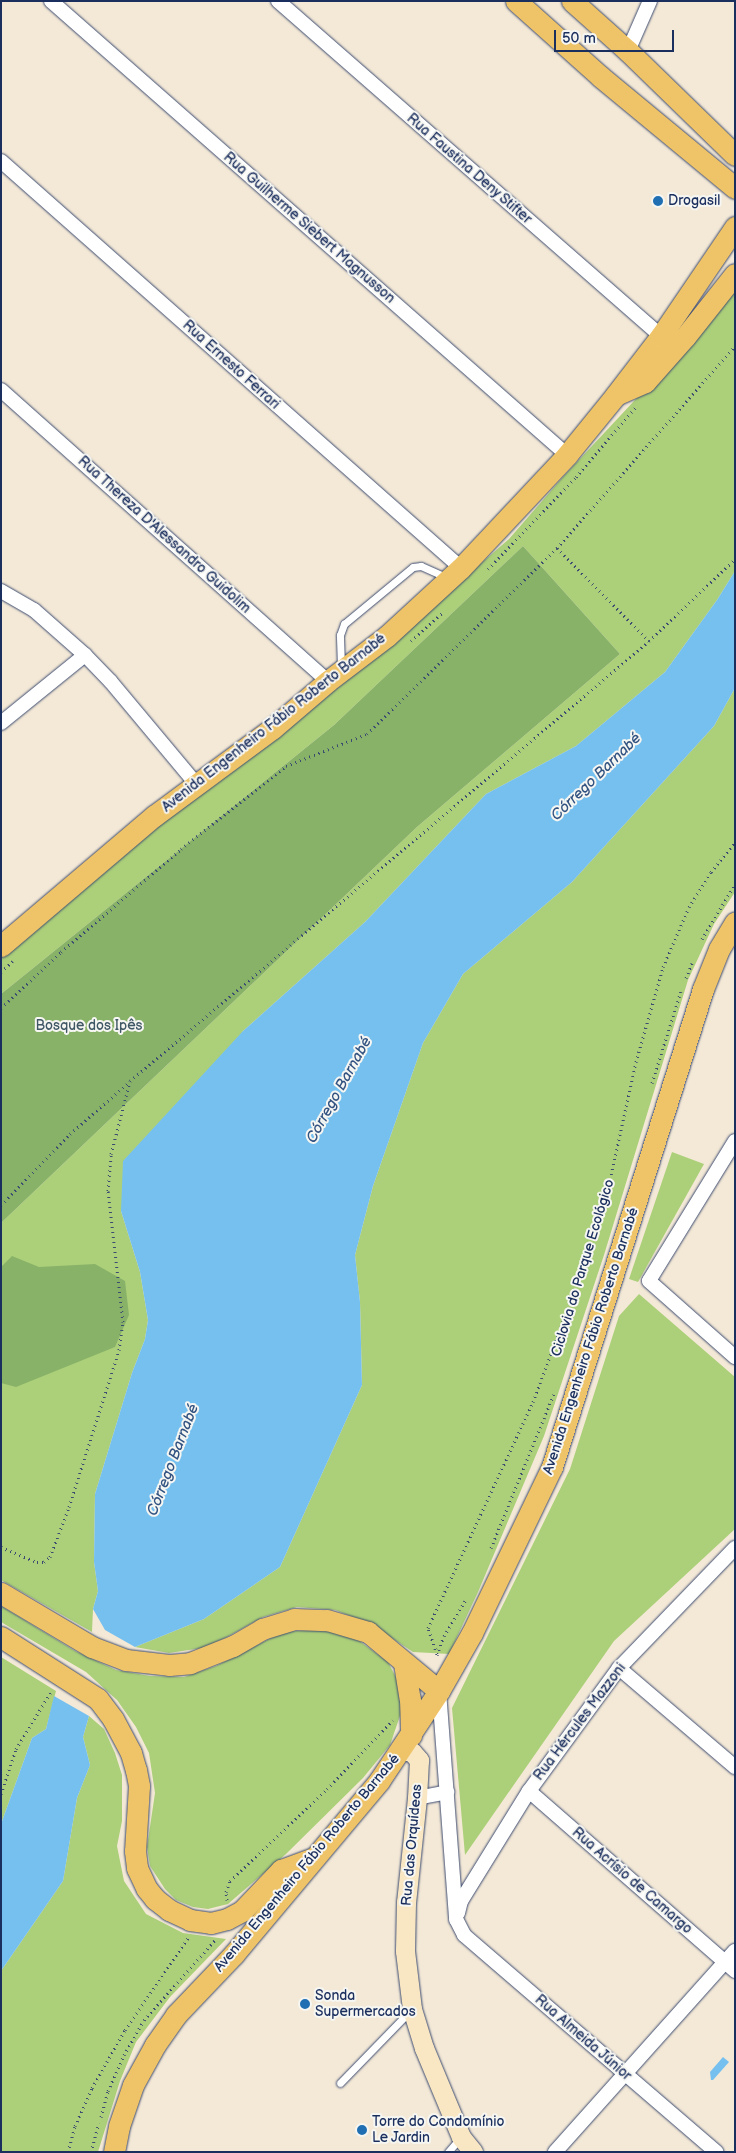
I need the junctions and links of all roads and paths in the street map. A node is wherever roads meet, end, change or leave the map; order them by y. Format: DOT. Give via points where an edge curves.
graph roads {
  1 [pos="51,1"];
  2 [pos="278,1"];
  3 [pos="516,1"];
  4 [pos="572,1"];
  5 [pos="650,1"];
  6 [pos="628,51"];
  7 [pos="683,106"];
  8 [pos="735,136"];
  9 [pos="735,155"];
  10 [pos="1,161"];
  11 [pos="735,188"];
  12 [pos="735,227"];
  13 [pos="735,274"];
  14 [pos="661,336"];
  15 [pos="735,346"];
  16 [pos="1,390"];
  17 [pos="615,396"];
  18 [pos="567,455"];
  19 [pos="557,548"];
  20 [pos="735,559"];
  21 [pos="455,573"];
  22 [pos="1,591"];
  23 [pos="649,641"];
  24 [pos="85,655"];
  25 [pos="334,676"];
  26 [pos="1,722"];
  27 [pos="197,785"];
  28 [pos="735,842"];
  29 [pos="735,884"];
  30 [pos="735,922"];
  31 [pos="1,946"];
  32 [pos="699,946"];
  33 [pos="695,955"];
  34 [pos="685,980"];
  35 [pos="682,989"];
  36 [pos="1,1008"];
  37 [pos="130,1081"];
  38 [pos="650,1090"];
  39 [pos="734,1144"];
  40 [pos="1,1205"];
  41 [pos="735,1357"];
  42 [pos="555,1391"];
  43 [pos="1,1547"];
  44 [pos="734,1550"];
  45 [pos="488,1554"];
  46 [pos="1,1593"];
  47 [pos="469,1595"];
  48 [pos="1,1637"];
  49 [pos="404,1664"];
  50 [pos="619,1668"];
  51 [pos="47,1685"];
  52 [pos="439,1691"];
  53 [pos="395,1718"];
  54 [pos="406,1742"];
  55 [pos="735,1767"];
  56 [pos="529,1791"];
  57 [pos="446,1792"];
  58 [pos="1,1794"];
  59 [pos="417,1798"];
  60 [pos="312,1860"];
  61 [pos="228,1904"];
  62 [pos="456,1918"];
  63 [pos="197,1938"];
  64 [pos="207,1939"];
  65 [pos="216,1940"];
  66 [pos="735,1951"];
  67 [pos="730,1967"];
  68 [pos="412,2009"];
  69 [pos="625,2074"];
  70 [pos="340,2083"];
  71 [pos="461,2137"];
  72 [pos="68,2152"];
  73 [pos="114,2152"];
  74 [pos="448,2152"];
  75 [pos="473,2152"];
  76 [pos="555,2152"];
  77 [pos="716,2152"];
  1 -- 18 [label="street, Rua Guilherme Siebert Magnusson"];
  2 -- 14 [label="street, Rua Faustina Deny Stifter"];
  3 -- 11 [label="main road" via="601,77"];
  4 -- 6 [label="main road"];
  5 -- 6 [label="street"];
  6 -- 7 [label="main road"];
  7 -- 8 [label="main road" via="707,116"];
  7 -- 9 [label="main road"];
  10 -- 21 [label="street, Rua Ernesto Ferrari"];
  12 -- 14 [label="main road, Avenida Engenheiro Fábio Roberto Barnabé"];
  13 -- 17 [label="main road" via="686,337 645,382"];
  14 -- 17 [label="main road, Avenida Engenheiro Fábio Roberto Barnabé"];
  15 -- 19 [label="path"];
  16 -- 25 [label="street, Rua Thereza D'Alessandro Guidolim"];
  17 -- 18 [label="main road, Avenida Engenheiro Fábio Roberto Barnabé"];
  18 -- 21 [label="main road, Avenida Engenheiro Fábio Roberto Barnabé"];
  19 -- 23 [label="path"];
  19 -- 36 [label="path" via="367,734 286,766 181,849"];
  20 -- 23 [label="path"];
  21 -- 25 [label="main road, Avenida Engenheiro Fábio Roberto Barnabé" via="387,636"];
  21 -- 25 [label="lane" via="414,567 344,624"];
  22 -- 24 [label="street" via="34,610"];
  23 -- 37 [label="path"];
  24 -- 26 [label="street"];
  24 -- 27 [label="street"];
  25 -- 27 [label="main road, Avenida Engenheiro Fábio Roberto Barnabé" via="273,728"];
  27 -- 31 [label="main road, Avenida Engenheiro Fábio Roberto Barnabé" via="118,846"];
  28 -- 47 [label="path" via="689,907 663,967 636,1062 608,1189 588,1254 534,1402 428,1628 437,1654"];
  29 -- 32 [label="path"];
  30 -- 52 [label="main road, Avenida Engenheiro Fábio Roberto Barnabé" via="719,949 703,989 552,1467 472,1633"];
  33 -- 34 [label="path"];
  35 -- 38 [label="path"];
  37 -- 40 [label="path" via="70,1134"];
  37 -- 43 [label="path" via="111,1154 108,1191 123,1322 119,1350 50,1557 44,1562 36,1562"];
  39 -- 41 [label="street" via="649,1281"];
  42 -- 45 [label="path"];
  44 -- 50 [label="street, Rua Hércules Mazzoni"];
  46 -- 49 [label="main road" via="92,1647 126,1660 169,1665 190,1662 233,1646 262,1629 294,1619 327,1620 368,1632"];
  48 -- 60 [label="main road" via="98,1699 113,1719 131,1753 138,1778 137,1868 147,1889 169,1910 190,1920 211,1923 227,1919 242,1911 281,1870"];
  49 -- 52 [label="main road"];
  49 -- 54 [label="main road" via="410,1699"];
  50 -- 55 [label="street"];
  50 -- 56 [label="street, Rua Hércules Mazzoni"];
  51 -- 58 [label="path" via="53,1688 16,1749"];
  52 -- 54 [label="main road, Avenida Engenheiro Fábio Roberto Barnabé"];
  52 -- 57 [label="street"];
  53 -- 61 [label="path" via="327,1789 230,1881 226,1892"];
  54 -- 59 [label="main road, Rua das Orquídeas" via="419,1760"];
  54 -- 60 [label="main road, Avenida Engenheiro Fábio Roberto Barnabé"];
  56 -- 62 [label="street, Rua Hércules Mazzoni" via="461,1901"];
  56 -- 67 [label="street, Rua Acrísio de Camargo"];
  57 -- 59 [label="street"];
  57 -- 62 [label="street"];
  59 -- 68 [label="main road, Rua das Orquídeas" via="406,1902 406,1951"];
  60 -- 73 [label="main road, Avenida Engenheiro Fábio Roberto Barnabé" via="234,1954 176,2015 155,2045 133,2085"];
  62 -- 69 [label="street, Rua Almeida Júnior" via="464,1935"];
  63 -- 72 [label="path" via="188,1938 125,2030 92,2088 75,2126"];
  64 -- 65 [label="path"];
  66 -- 67 [label="street"];
  67 -- 69 [label="street"];
  68 -- 70 [label="lane"];
  68 -- 71 [label="main road, Rua das Orquídeas" via="424,2048"];
  69 -- 76 [label="street"];
  69 -- 77 [label="street, Rua Almeida Júnior"];
  71 -- 74 [label="lane"];
  71 -- 75 [label="main road, Rua das Orquídeas"];
}
